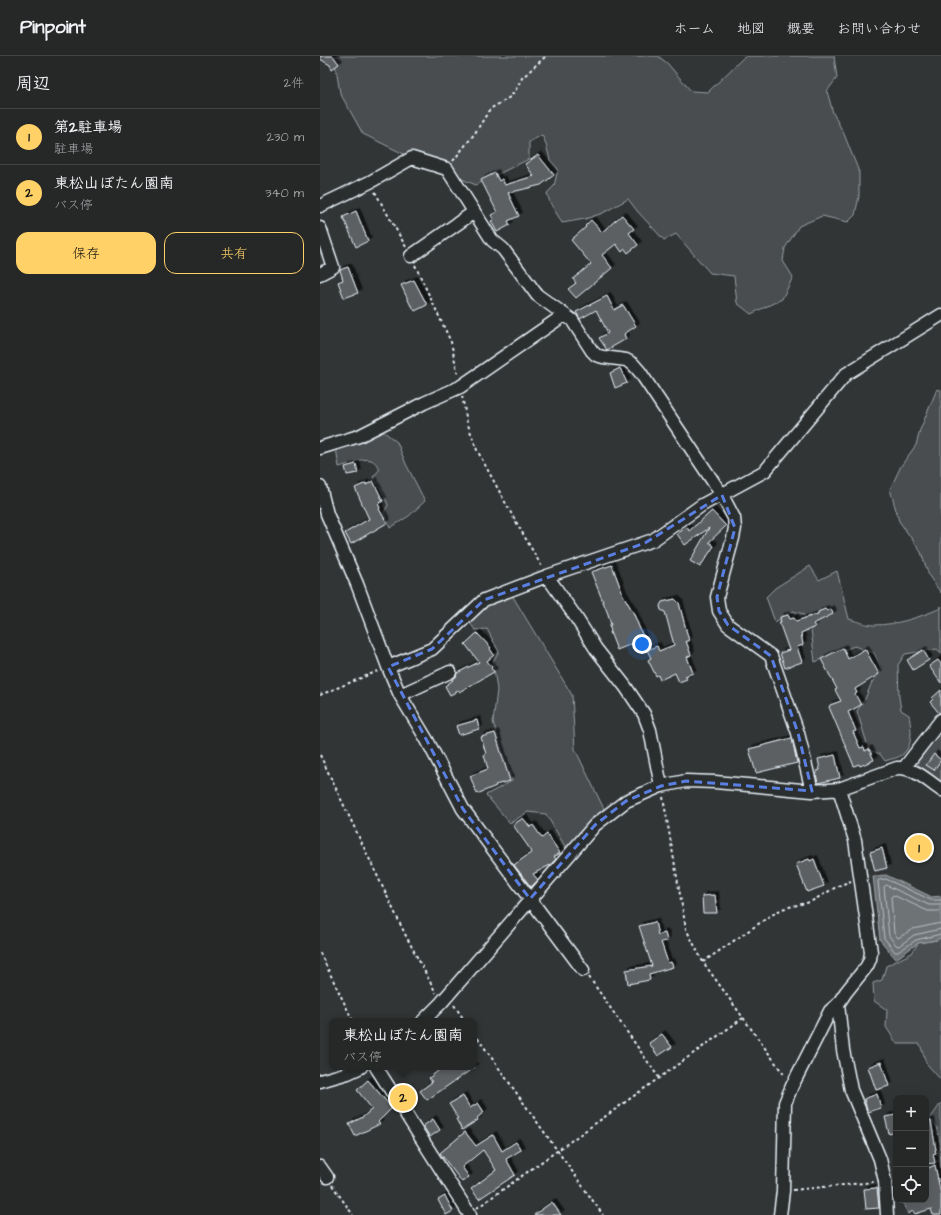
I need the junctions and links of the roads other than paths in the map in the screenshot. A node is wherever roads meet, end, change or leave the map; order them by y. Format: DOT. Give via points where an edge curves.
graph roads {
  1 [pos="320,206"];
  2 [pos="474,212"];
  3 [pos="320,228"];
  4 [pos="411,256"];
  5 [pos="320,274"];
  6 [pos="564,315"];
  7 [pos="941,316"];
  8 [pos="320,448"];
  9 [pos="320,487"];
  10 [pos="722,495"];
  11 [pos="547,576"];
  12 [pos="388,667"];
  13 [pos="450,672"];
  14 [pos="400,695"];
  15 [pos="941,720"];
  16 [pos="904,768"];
  17 [pos="662,786"];
  18 [pos="839,789"];
  19 [pos="941,790"];
  20 [pos="812,791"];
  21 [pos="530,899"];
  22 [pos="584,970"];
  23 [pos="838,1004"];
  24 [pos="426,1018"];
  25 [pos="354,1070"];
  26 [pos="378,1070"];
  27 [pos="320,1081"];
  28 [pos="320,1167"];
  29 [pos="327,1177"];
  30 [pos="470,1215"];
  31 [pos="780,1215"];
  32 [pos="887,1215"];
  1 -- 2 [label="street" via="412,158 447,169"];
  2 -- 4 [label="street"];
  2 -- 6 [label="street" via="492,240 503,249 537,295"];
  3 -- 5 [label="street" via="333,267"];
  6 -- 8 [label="street" via="460,387 359,436"];
  6 -- 10 [label="street" via="572,320 596,355 626,360 633,364"];
  7 -- 10 [label="street" via="846,374 765,471"];
  9 -- 12 [label="street" via="327,514"];
  10 -- 11 [label="street" via="702,505 653,540"];
  10 -- 20 [label="street" via="734,518 735,528 717,597 719,612 728,625 771,656 798,733"];
  11 -- 12 [label="street" via="484,600 432,649"];
  11 -- 17 [label="street" via="644,714"];
  12 -- 14 [label="street"];
  13 -- 14 [label="street"];
  14 -- 21 [label="street" via="463,809"];
  15 -- 16 [label="street"];
  16 -- 18 [label="street" via="897,768"];
  16 -- 19 [label="street" via="922,776"];
  17 -- 20 [label="street" via="701,782"];
  17 -- 21 [label="street" via="626,801 600,821"];
  18 -- 20 [label="street"];
  18 -- 23 [label="street" via="855,840 871,952 867,966"];
  21 -- 22 [label="street"];
  21 -- 24 [label="street"];
  23 -- 31 [label="street" via="830,1011 785,1103"];
  23 -- 32 [label="street" via="851,1090 880,1159 885,1181"];
  25 -- 27 [label="street"];
  26 -- 30 [label="street"];
  28 -- 29 [label="street"];
}
